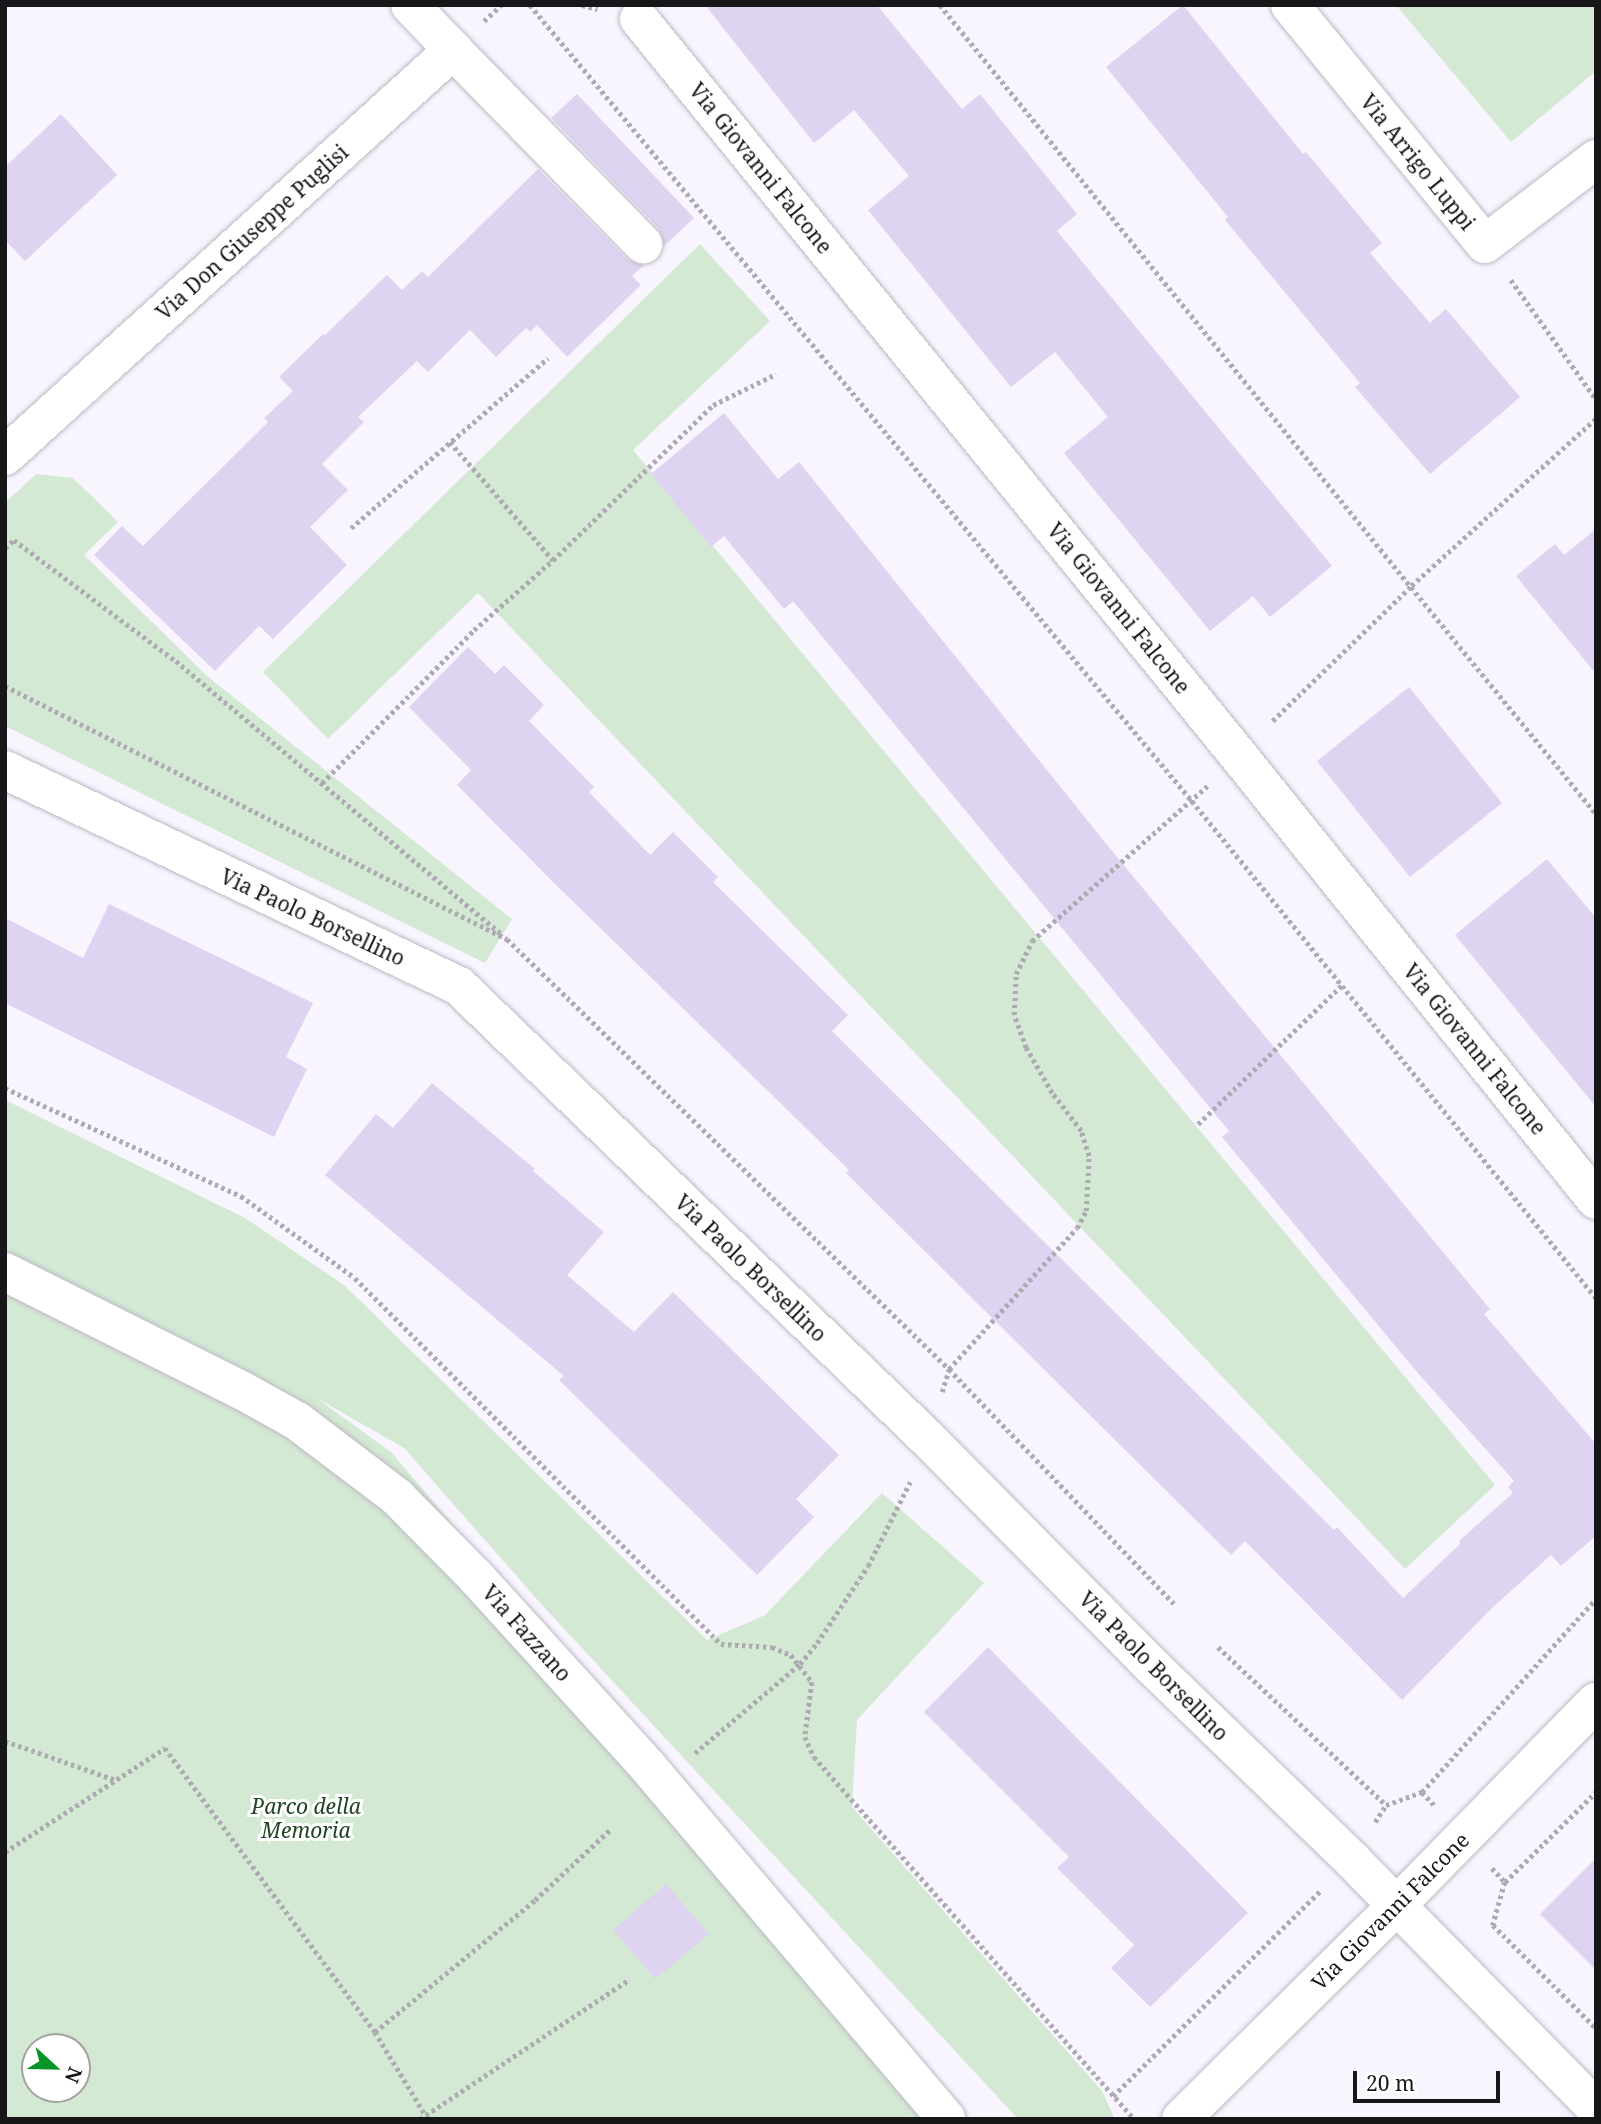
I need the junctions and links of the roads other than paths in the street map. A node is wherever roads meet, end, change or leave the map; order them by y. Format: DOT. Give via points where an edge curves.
graph roads {
  1 [pos="410,5"];
  2 [pos="1290,5"];
  3 [pos="639,19"];
  4 [pos="453,51"];
  5 [pos="1596,159"];
  6 [pos="643,244"];
  7 [pos="5,456"];
  8 [pos="5,771"];
  9 [pos="1596,1200"];
  10 [pos="5,1272"];
  11 [pos="1596,1702"];
  12 [pos="1396,1906"];
  13 [pos="1596,2108"];
  14 [pos="946,2119"];
  15 [pos="1181,2119"];
  1 -- 4 [label="street"];
  2 -- 5 [label="street, Via Arrigo Luppi" via="1485,244"];
  3 -- 9 [label="street, Via Giovanni Falcone"];
  4 -- 6 [label="street"];
  4 -- 7 [label="street, Via Don Giuseppe Puglisi"];
  8 -- 12 [label="street, Via Paolo Borsellino" via="460,986 928,1439"];
  10 -- 14 [label="street, Via Fazzano" via="243,1391 297,1422 397,1497 477,1577 648,1767"];
  11 -- 12 [label="street, Via Giovanni Falcone"];
  12 -- 13 [label="street, Via Paolo Borsellino"];
  12 -- 15 [label="street, Via Giovanni Falcone"];
}
